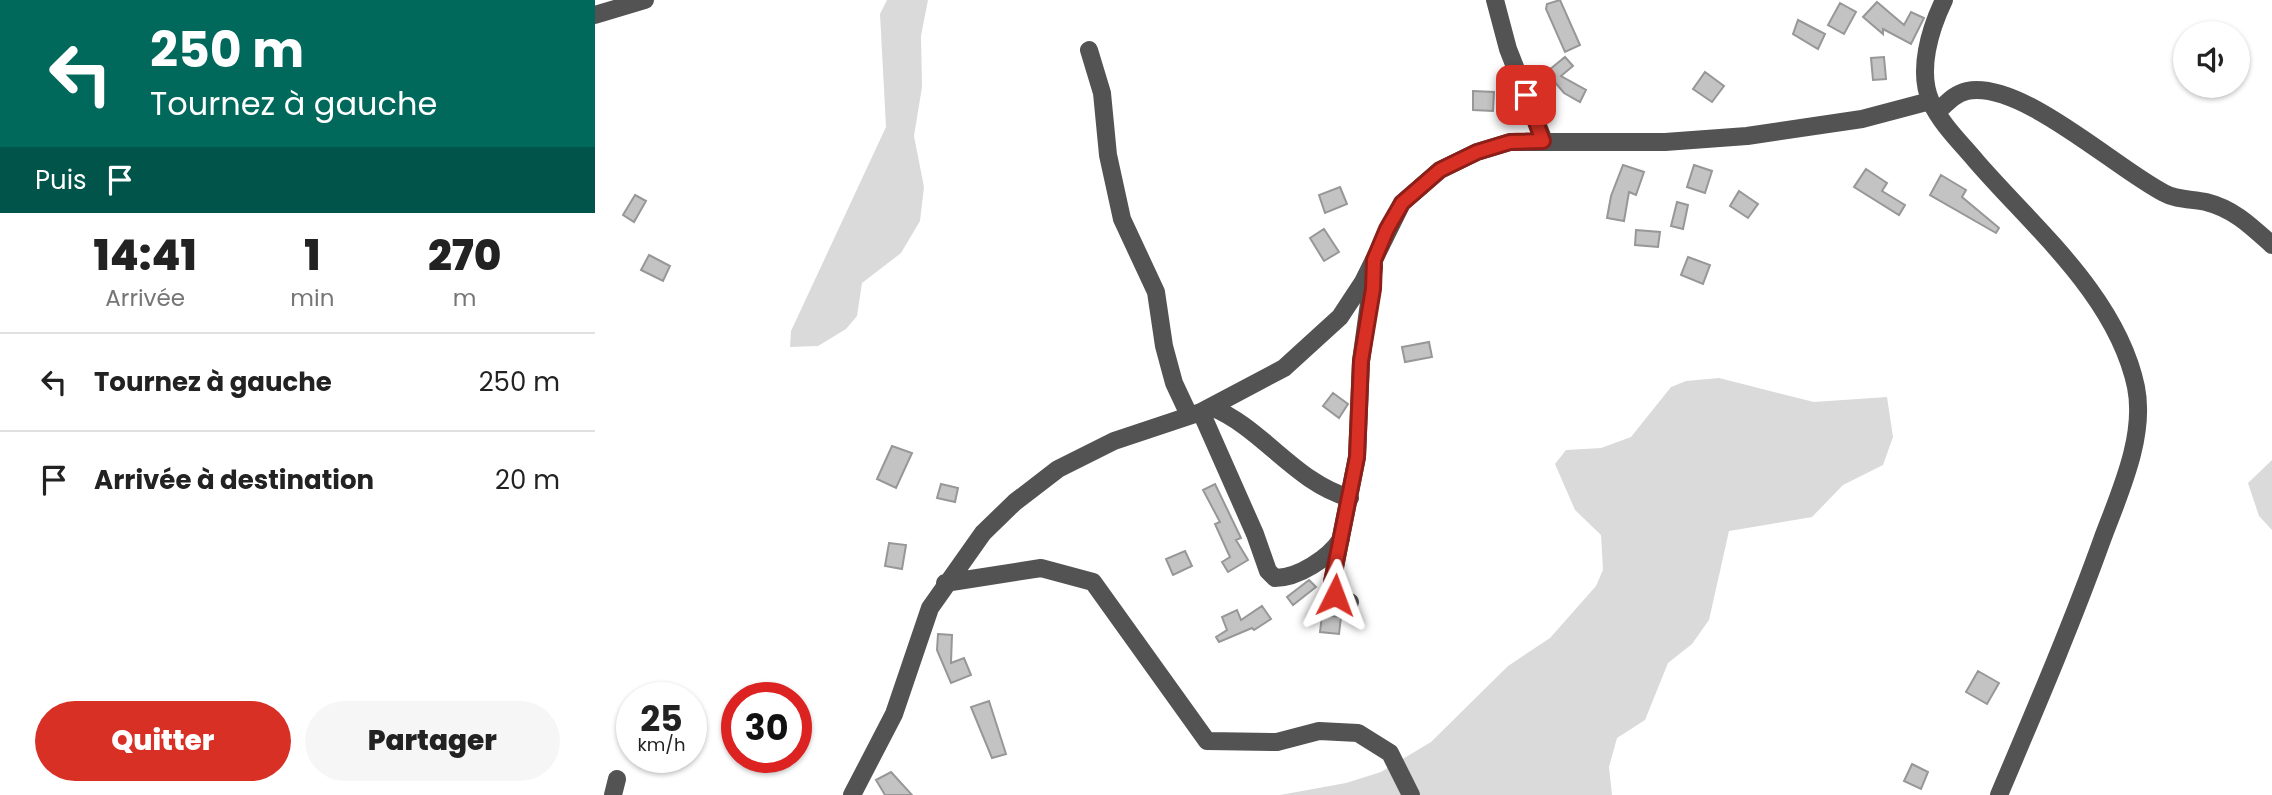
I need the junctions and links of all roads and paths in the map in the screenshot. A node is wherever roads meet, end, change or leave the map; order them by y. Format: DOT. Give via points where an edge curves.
graph roads {
  1 [pos="645,0"];
  2 [pos="1495,0"];
  3 [pos="1944,0"];
  4 [pos="595,15"];
  5 [pos="1089,50"];
  6 [pos="1934,106"];
  7 [pos="1543,141"];
  8 [pos="2272,245"];
  9 [pos="1374,260"];
  10 [pos="1200,411"];
  11 [pos="1350,498"];
  12 [pos="1341,539"];
  13 [pos="945,583"];
  14 [pos="1350,603"];
  15 [pos="852,795"];
  16 [pos="1411,795"];
  17 [pos="1999,795"];
  1 -- 4 [label="street"];
  2 -- 7 [label="street"];
  3 -- 6 [label="street" via="1926,56"];
  5 -- 10 [label="street" via="1102,93 1108,155 1122,219 1156,292 1170,371"];
  6 -- 7 [label="street" via="1747,136 1631,143"];
  6 -- 8 [label="street" via="1968,91 1984,90 2013,99 2044,114 2132,176 2168,195 2236,212"];
  6 -- 17 [label="street" via="2004,193 2069,260 2122,347 2136,387 2138,421 2126,474 2077,609"];
  7 -- 9 [label="street" via="1510,142 1440,170 1402,203"];
  9 -- 10 [label="street" via="1340,317 1284,368"];
  9 -- 11 [label="street"];
  10 -- 11 [label="street" via="1230,415 1308,477"];
  10 -- 12 [label="street" via="1268,571 1275,578 1309,567 1335,549"];
  10 -- 13 [label="street" via="1114,441 1058,469 983,533"];
  11 -- 12 [label="street"];
  12 -- 14 [label="street" via="1332,582 1335,595"];
  13 -- 15 [label="street" via="930,608 894,714"];
  13 -- 16 [label="street" via="1041,568 1093,582 1207,741 1277,742 1319,731 1358,733 1390,753"];
}
